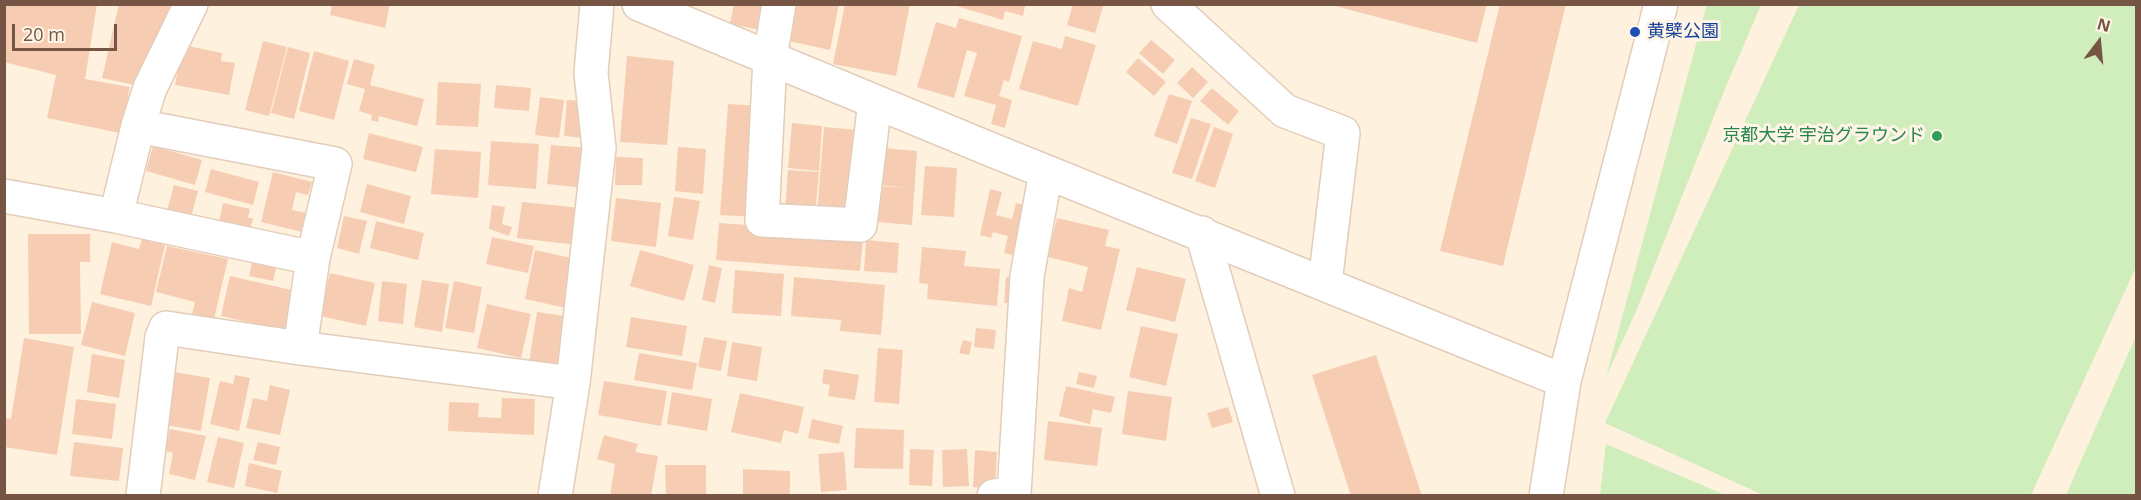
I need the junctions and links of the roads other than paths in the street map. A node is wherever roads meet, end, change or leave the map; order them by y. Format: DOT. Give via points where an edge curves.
graph roads {
  1 [pos="191,4"];
  2 [pos="597,4"];
  3 [pos="639,4"];
  4 [pos="779,4"];
  5 [pos="1168,4"];
  6 [pos="1661,4"];
  7 [pos="770,58"];
  8 [pos="875,102"];
  9 [pos="138,126"];
  10 [pos="1046,172"];
  11 [pos="4,196"];
  12 [pos="116,216"];
  13 [pos="1202,233"];
  14 [pos="313,258"];
  15 [pos="1325,283"];
  16 [pos="300,348"];
  17 [pos="1564,381"];
  18 [pos="573,383"];
  19 [pos="143,495"];
  20 [pos="555,495"];
  21 [pos="994,495"];
  22 [pos="1278,495"];
  23 [pos="1546,495"];
  1 -- 9 [label="street" via="150,88"];
  2 -- 18 [label="street" via="591,73 599,148"];
  3 -- 7 [label="street"];
  4 -- 7 [label="street"];
  5 -- 15 [label="street" via="1285,111 1343,133"];
  6 -- 17 [label="street"];
  7 -- 8 [label="street"];
  7 -- 8 [label="street" via="762,220 860,225"];
  8 -- 10 [label="street"];
  9 -- 12 [label="street"];
  9 -- 14 [label="street" via="335,164"];
  10 -- 13 [label="street"];
  10 -- 21 [label="street" via="1027,276 1014,494"];
  11 -- 12 [label="street"];
  12 -- 14 [label="street"];
  13 -- 15 [label="street"];
  13 -- 22 [label="street"];
  14 -- 16 [label="street"];
  15 -- 17 [label="street"];
  16 -- 18 [label="street"];
  16 -- 19 [label="street" via="166,328"];
  17 -- 23 [label="street"];
  18 -- 20 [label="street"];
}
